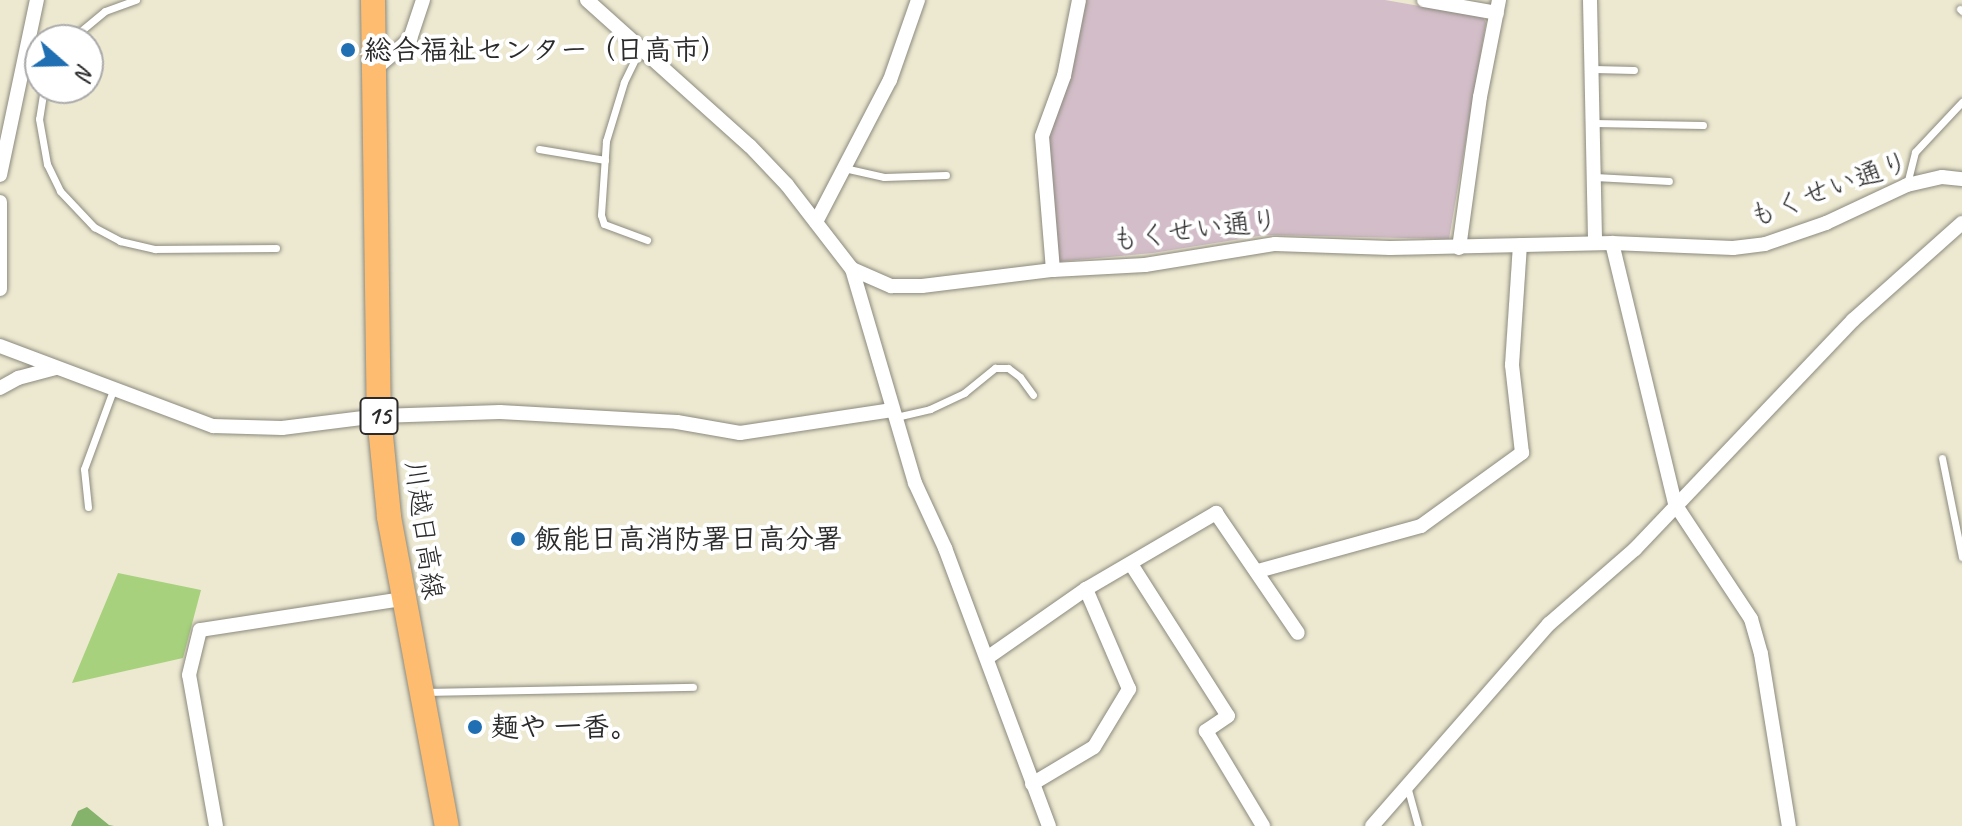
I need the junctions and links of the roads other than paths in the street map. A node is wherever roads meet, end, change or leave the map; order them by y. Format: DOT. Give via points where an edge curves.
graph roads {
  1 [pos="37,0"];
  2 [pos="136,0"];
  3 [pos="373,0"];
  4 [pos="423,0"];
  5 [pos="587,0"];
  6 [pos="918,0"];
  7 [pos="1079,0"];
  8 [pos="1424,0"];
  9 [pos="1590,0"];
  10 [pos="1498,6"];
  11 [pos="89,24"];
  12 [pos="640,49"];
  13 [pos="1594,69"];
  14 [pos="374,70"];
  15 [pos="1634,70"];
  16 [pos="1962,102"];
  17 [pos="41,104"];
  18 [pos="1594,123"];
  19 [pos="1703,125"];
  20 [pos="539,149"];
  21 [pos="605,160"];
  22 [pos="844,168"];
  23 [pos="0,175"];
  24 [pos="946,175"];
  25 [pos="1595,177"];
  26 [pos="1962,179"];
  27 [pos="1669,181"];
  28 [pos="1907,185"];
  29 [pos="0,202"];
  30 [pos="816,222"];
  31 [pos="1962,223"];
  32 [pos="647,240"];
  33 [pos="1595,243"];
  34 [pos="1612,243"];
  35 [pos="1520,245"];
  36 [pos="276,248"];
  37 [pos="1459,248"];
  38 [pos="852,269"];
  39 [pos="1053,270"];
  40 [pos="0,289"];
  41 [pos="0,346"];
  42 [pos="57,368"];
  43 [pos="0,388"];
  44 [pos="113,390"];
  45 [pos="1033,395"];
  46 [pos="893,414"];
  47 [pos="379,416"];
  48 [pos="1942,458"];
  49 [pos="1675,504"];
  50 [pos="88,507"];
  51 [pos="1962,557"];
  52 [pos="1131,564"];
  53 [pos="1258,571"];
  54 [pos="1086,589"];
  55 [pos="403,599"];
  56 [pos="1298,633"];
  57 [pos="987,658"];
  58 [pos="693,687"];
  59 [pos="422,692"];
  60 [pos="1032,784"];
  61 [pos="1407,786"];
  62 [pos="216,826"];
  63 [pos="447,826"];
  64 [pos="1049,826"];
  65 [pos="1263,826"];
  66 [pos="1372,826"];
  67 [pos="1418,826"];
  68 [pos="1789,826"];
  1 -- 23 [label="street"];
  2 -- 11 [label="lane" via="105,11"];
  3 -- 14 [label="main road, 川越日高線 / 15"];
  4 -- 14 [label="street" via="410,39"];
  5 -- 12 [label="street"];
  6 -- 22 [label="street" via="890,80"];
  7 -- 39 [label="street" via="1064,76 1042,136"];
  8 -- 10 [label="street"];
  9 -- 13 [label="street"];
  10 -- 37 [label="street"];
  12 -- 21 [label="lane" via="613,114"];
  12 -- 30 [label="street" via="750,146"];
  13 -- 15 [label="lane"];
  13 -- 18 [label="street"];
  14 -- 47 [label="main road, 川越日高線 / 15"];
  16 -- 28 [label="lane" via="1915,152"];
  17 -- 36 [label="lane" via="47,164 60,191 94,227 120,241 155,249"];
  18 -- 19 [label="lane"];
  18 -- 25 [label="street"];
  20 -- 21 [label="lane"];
  21 -- 32 [label="lane" via="604,224"];
  22 -- 24 [label="lane" via="912,179"];
  22 -- 30 [label="street"];
  25 -- 27 [label="lane"];
  25 -- 33 [label="street"];
  26 -- 28 [label="street, もくせい通り" via="1942,177"];
  28 -- 34 [label="street, もくせい通り" via="1826,223 1765,244 1733,248"];
  29 -- 40 [label="street"];
  30 -- 38 [label="street"];
  31 -- 49 [label="street" via="1853,320"];
  33 -- 34 [label="street, もくせい通り"];
  33 -- 35 [label="street, もくせい通り"];
  34 -- 49 [label="street"];
  35 -- 37 [label="street, もくせい通り"];
  35 -- 53 [label="street" via="1512,365 1522,453 1421,526"];
  37 -- 39 [label="street, もくせい通り" via="1275,244 1145,265"];
  38 -- 39 [label="street, もくせい通り" via="876,282 907,286"];
  38 -- 46 [label="street"];
  41 -- 42 [label="street"];
  42 -- 43 [label="street"];
  42 -- 44 [label="street"];
  44 -- 47 [label="street" via="213,426 282,428"];
  44 -- 50 [label="lane" via="84,469"];
  45 -- 46 [label="lane" via="1008,368 995,368 964,393 930,409"];
  46 -- 47 [label="street" via="740,433 580,415"];
  46 -- 57 [label="street" via="915,483"];
  47 -- 55 [label="main road, 川越日高線 / 15"];
  48 -- 51 [label="lane"];
  49 -- 61 [label="street" via="1635,549 1549,624"];
  49 -- 68 [label="street" via="1751,619"];
  52 -- 53 [label="street" via="1216,513"];
  52 -- 54 [label="street"];
  52 -- 65 [label="street" via="1228,716 1206,731"];
  53 -- 56 [label="street"];
  54 -- 57 [label="street"];
  54 -- 60 [label="street" via="1129,689 1094,747"];
  55 -- 59 [label="main road, 川越日高線 / 15"];
  55 -- 62 [label="street" via="200,630 189,675"];
  57 -- 60 [label="street"];
  58 -- 59 [label="lane"];
  59 -- 63 [label="main road, 川越日高線 / 15"];
  60 -- 64 [label="street"];
  61 -- 66 [label="street"];
  61 -- 67 [label="lane"];
}
